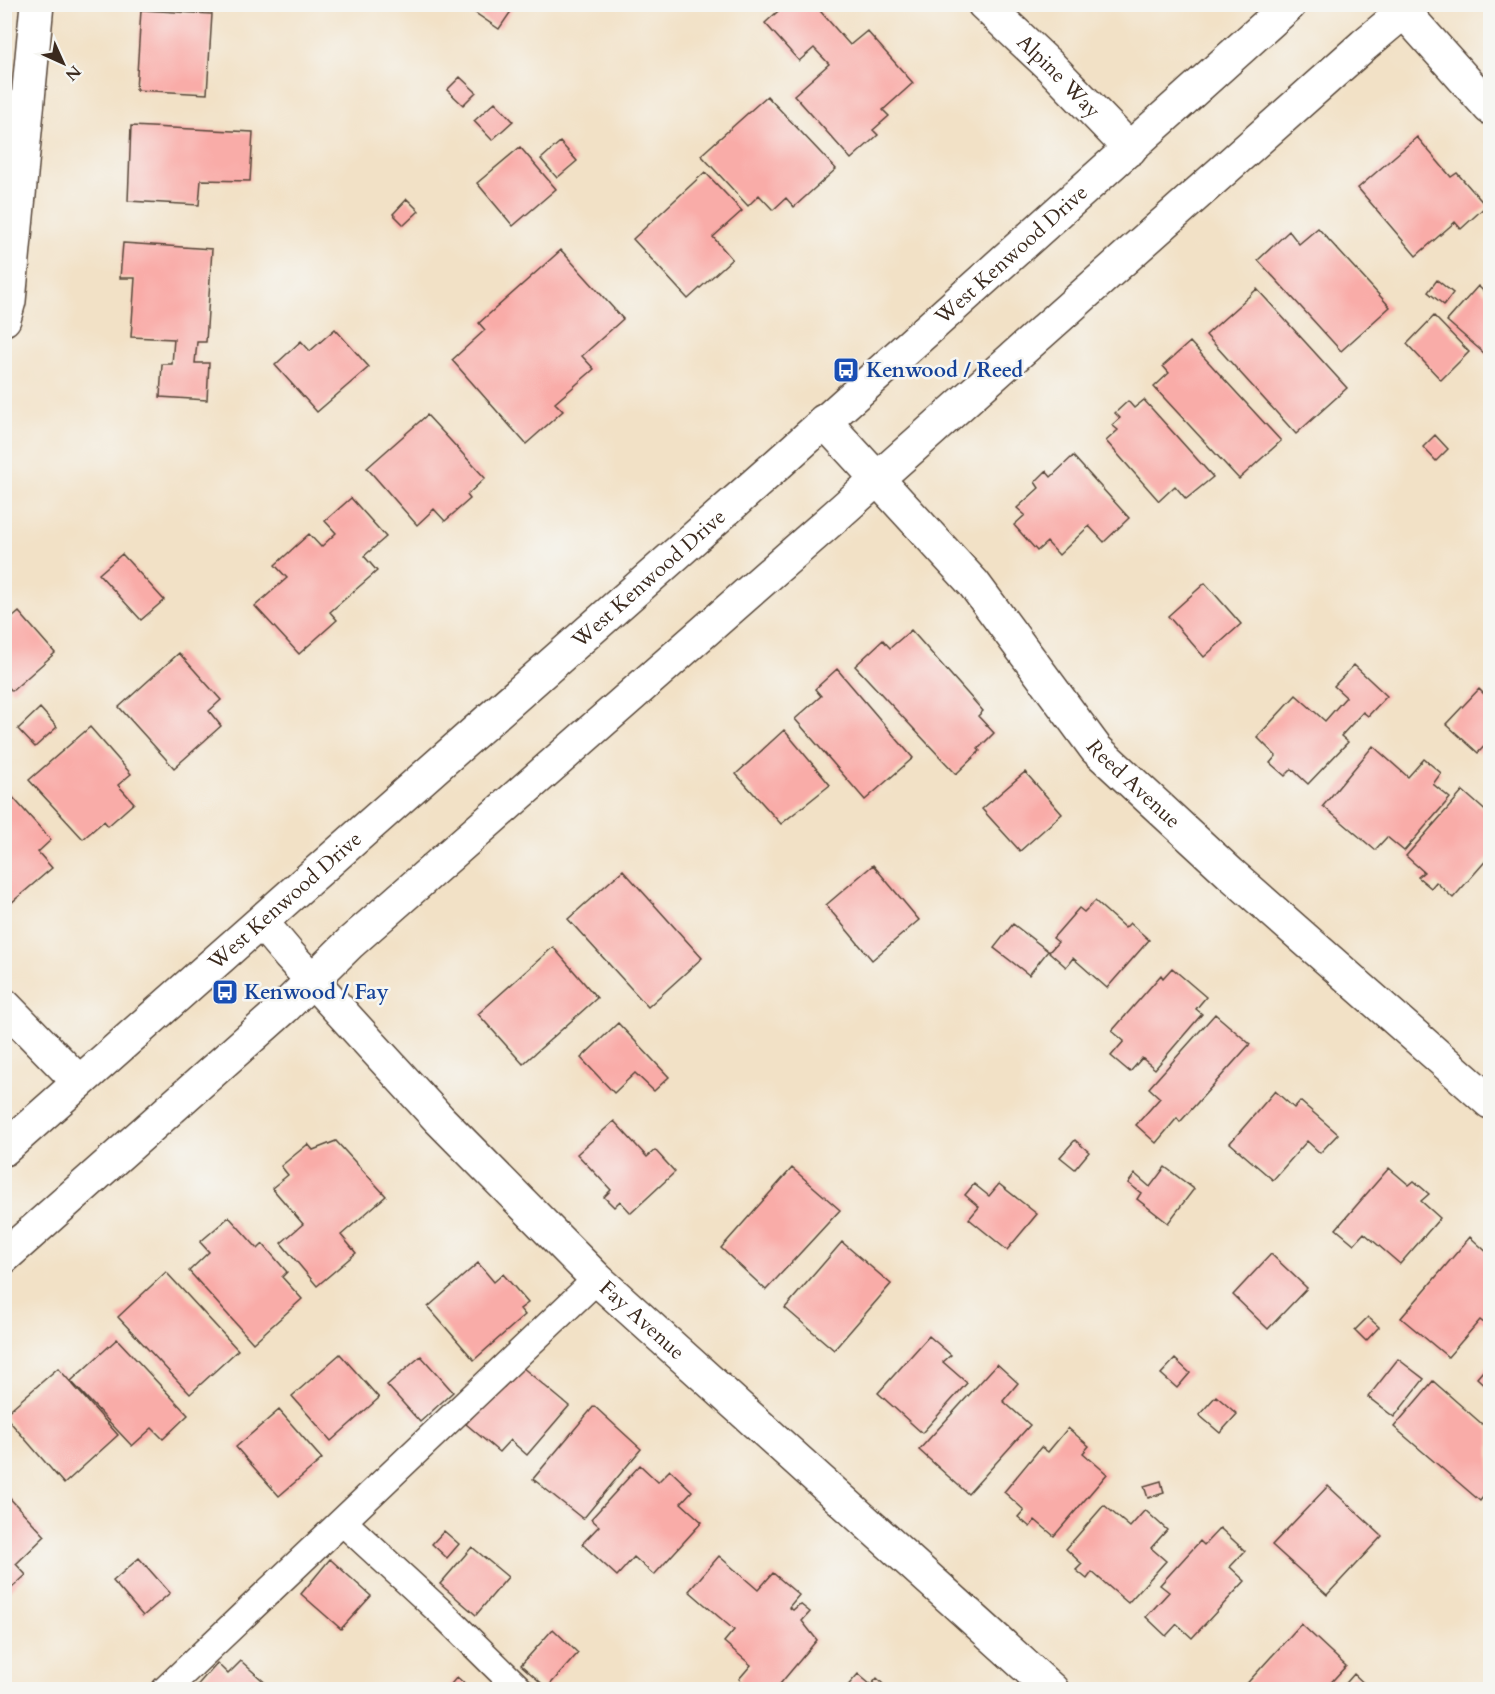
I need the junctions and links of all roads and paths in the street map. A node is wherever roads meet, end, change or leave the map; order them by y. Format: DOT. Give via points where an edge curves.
graph roads {
  1 [pos="37,4"];
  2 [pos="984,4"];
  3 [pos="1290,4"];
  4 [pos="1405,7"];
  5 [pos="1491,108"];
  6 [pos="1130,148"];
  7 [pos="4,319"];
  8 [pos="824,421"];
  9 [pos="876,479"];
  10 [pos="262,923"];
  11 [pos="312,980"];
  12 [pos="4,1005"];
  13 [pos="79,1082"];
  14 [pos="1491,1102"];
  15 [pos="4,1149"];
  16 [pos="4,1257"];
  17 [pos="597,1279"];
  18 [pos="343,1522"];
  19 [pos="165,1689"];
  20 [pos="520,1689"];
  21 [pos="1052,1689"];
  1 -- 7 [label="street"];
  2 -- 6 [label="street, Alpine Way"];
  3 -- 6 [label="street, West Kenwood Drive"];
  4 -- 5 [label="street"];
  4 -- 9 [label="street"];
  6 -- 8 [label="street, West Kenwood Drive"];
  8 -- 9 [label="street, Reed Avenue"];
  8 -- 10 [label="street, West Kenwood Drive"];
  9 -- 11 [label="street"];
  9 -- 14 [label="street, Reed Avenue" via="974,584 1096,749 1231,874"];
  10 -- 11 [label="street, Fay Avenue"];
  10 -- 13 [label="street, West Kenwood Drive"];
  11 -- 16 [label="street"];
  11 -- 17 [label="street, Fay Avenue" via="439,1119"];
  12 -- 13 [label="street"];
  13 -- 15 [label="street, West Kenwood Drive"];
  17 -- 18 [label="lane"];
  17 -- 21 [label="street, Fay Avenue"];
  18 -- 19 [label="lane"];
  18 -- 20 [label="lane"];
}
